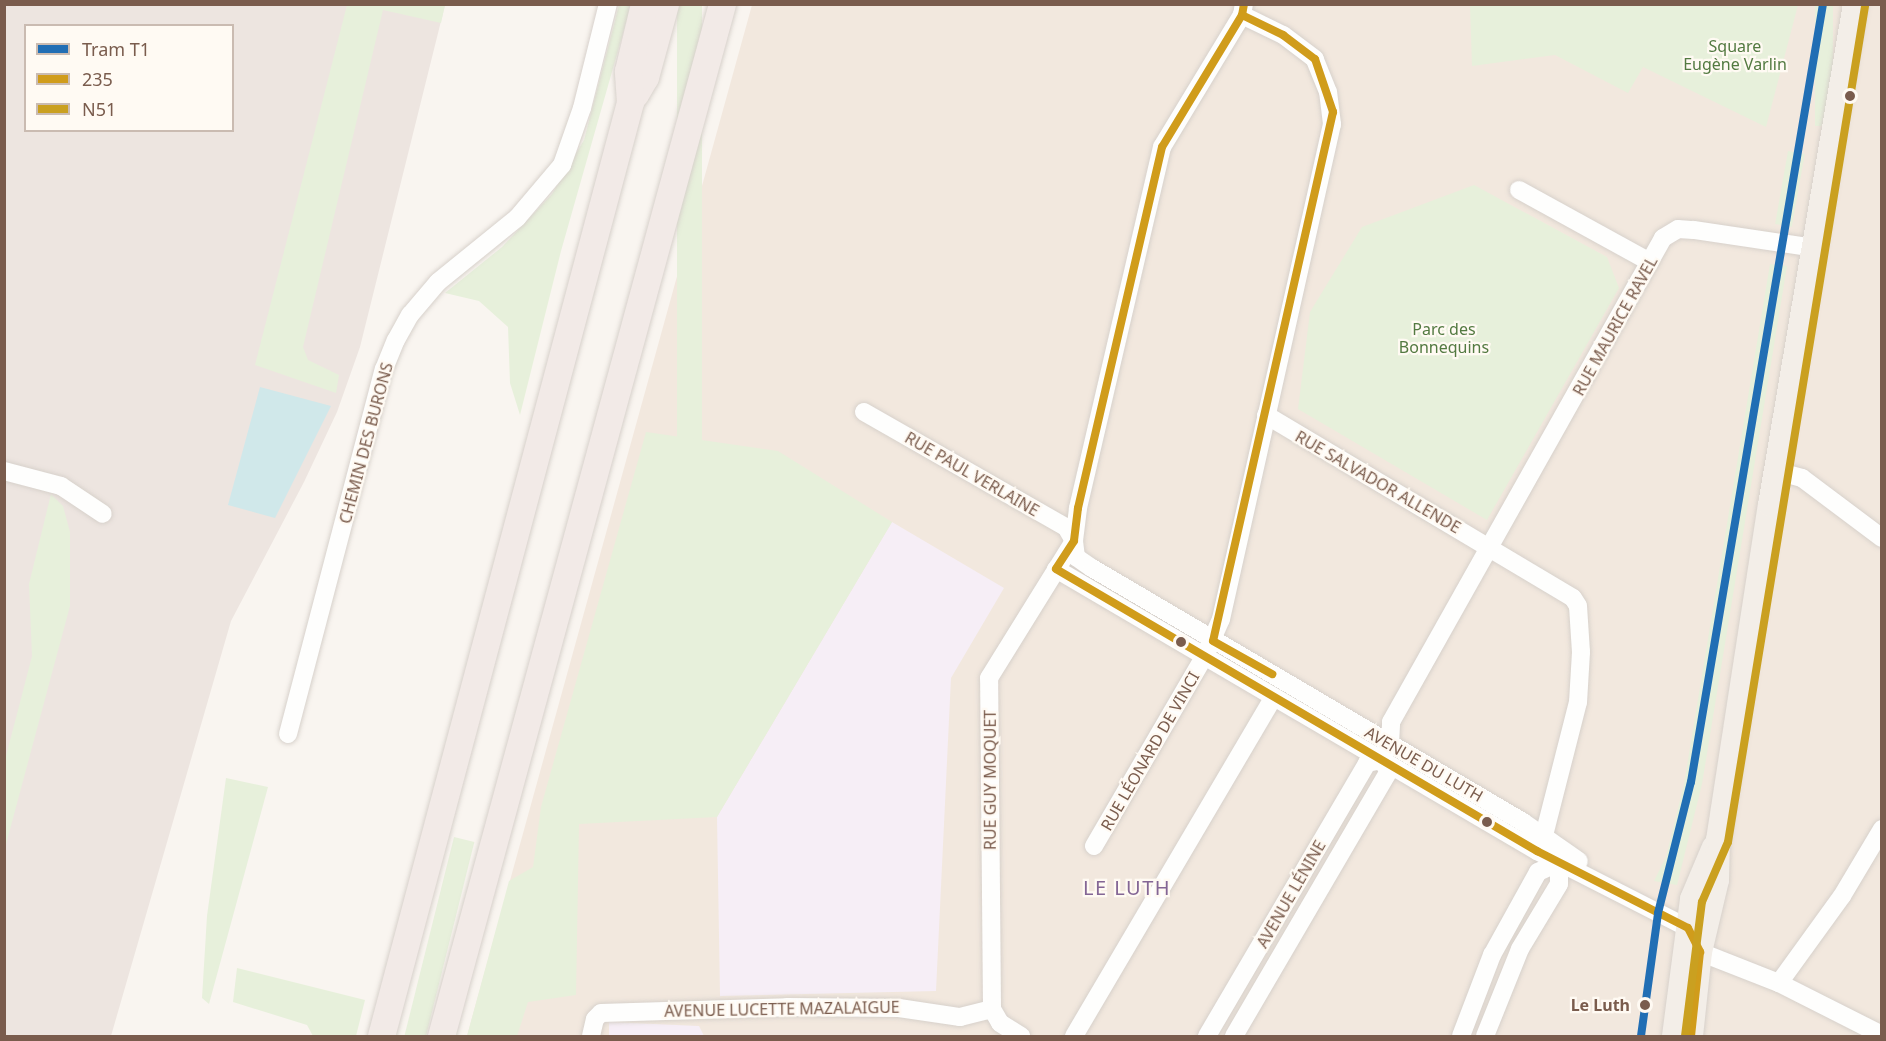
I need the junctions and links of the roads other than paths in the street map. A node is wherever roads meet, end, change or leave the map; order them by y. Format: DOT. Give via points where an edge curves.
graph roads {
  1 [pos="608,4"];
  2 [pos="644,4"];
  3 [pos="665,4"];
  4 [pos="722,4"];
  5 [pos="1855,4"];
  6 [pos="1243,10"];
  7 [pos="630,102"];
  8 [pos="1519,190"];
  9 [pos="1814,248"];
  10 [pos="1650,262"];
  11 [pos="864,412"];
  12 [pos="1266,415"];
  13 [pos="4,471"];
  14 [pos="1776,471"];
  15 [pos="103,514"];
  16 [pos="1881,538"];
  17 [pos="1074,541"];
  18 [pos="1490,548"];
  19 [pos="1056,569"];
  20 [pos="1209,648"];
  21 [pos="1273,698"];
  22 [pos="288,734"];
  23 [pos="1390,744"];
  24 [pos="1380,760"];
  25 [pos="1881,829"];
  26 [pos="1544,835"];
  27 [pos="1718,840"];
  28 [pos="1094,846"];
  29 [pos="1562,857"];
  30 [pos="1688,928"];
  31 [pos="1700,952"];
  32 [pos="1779,983"];
  33 [pos="992,1009"];
  34 [pos="1881,1035"];
  35 [pos="381,1036"];
  36 [pos="441,1036"];
  37 [pos="591,1036"];
  38 [pos="1021,1036"];
  39 [pos="1074,1036"];
  40 [pos="1207,1036"];
  41 [pos="1234,1036"];
  42 [pos="1461,1036"];
  43 [pos="1485,1036"];
  44 [pos="1674,1036"];
  45 [pos="1691,1036"];
  1 -- 22 [label="street, CHEMIN DES BURONS" via="582,108 562,165 517,218 438,282 410,315 396,340 384,369"];
  2 -- 7 [label="highway" via="628,71"];
  3 -- 7 [label="highway" via="645,77"];
  4 -- 36 [label="highway"];
  5 -- 9 [label="main road"];
  6 -- 12 [label="street, RUE LÉONARD DE VINCI" via="1315,59 1333,112"];
  6 -- 17 [label="street" via="1162,147 1077,508"];
  7 -- 35 [label="highway"];
  8 -- 10 [label="street"];
  9 -- 10 [label="street, RUE MAURICE RAVEL" via="1678,229 1663,238"];
  9 -- 14 [label="main road"];
  10 -- 18 [label="street, RUE MAURICE RAVEL"];
  11 -- 17 [label="street, RUE PAUL VERLAINE" via="1066,527"];
  12 -- 18 [label="street, RUE SALVADOR ALLENDE"];
  12 -- 20 [label="street, RUE LÉONARD DE VINCI"];
  13 -- 15 [label="street" via="61,486"];
  14 -- 16 [label="street" via="1803,478"];
  14 -- 27 [label="main road"];
  17 -- 19 [label="street"];
  17 -- 20 [label="street, RUE PAUL VERLAINE" via="1076,557"];
  18 -- 23 [label="street, RUE MAURICE RAVEL" via="1391,722"];
  18 -- 26 [label="street, RUE SALVADOR ALLENDE" via="1573,597 1578,606 1578,702"];
  19 -- 20 [label="street"];
  19 -- 33 [label="street, RUE GUY MOQUET" via="989,678"];
  20 -- 21 [label="street, AVENUE DU LUTH"];
  20 -- 23 [label="street, AVENUE DU LUTH"];
  20 -- 28 [label="street, RUE LÉONARD DE VINCI"];
  21 -- 24 [label="street, AVENUE DU LUTH"];
  21 -- 39 [label="street"];
  23 -- 24 [label="street, AVENUE LÉNINE"];
  23 -- 26 [label="street, AVENUE DU LUTH"];
  24 -- 29 [label="street, AVENUE DU LUTH"];
  24 -- 40 [label="street, AVENUE LÉNINE" via="1366,763"];
  24 -- 41 [label="street, AVENUE LÉNINE" via="1389,771"];
  25 -- 32 [label="street" via="1842,896"];
  26 -- 29 [label="street, AVENUE DU LUTH"];
  27 -- 30 [label="main road" via="1692,899"];
  27 -- 31 [label="main road" via="1717,880"];
  29 -- 30 [label="street, AVENUE DU LUTH"];
  29 -- 42 [label="street" via="1538,872 1492,955"];
  29 -- 43 [label="street" via="1559,884 1520,949"];
  30 -- 31 [label="street"];
  30 -- 44 [label="main road"];
  31 -- 32 [label="street"];
  31 -- 45 [label="main road"];
  32 -- 34 [label="street"];
  33 -- 37 [label="street, AVENUE LUCETTE MAZALAIGUE" via="960,1017 867,1007 602,1013"];
  33 -- 38 [label="street" via="1000,1023"];
}
